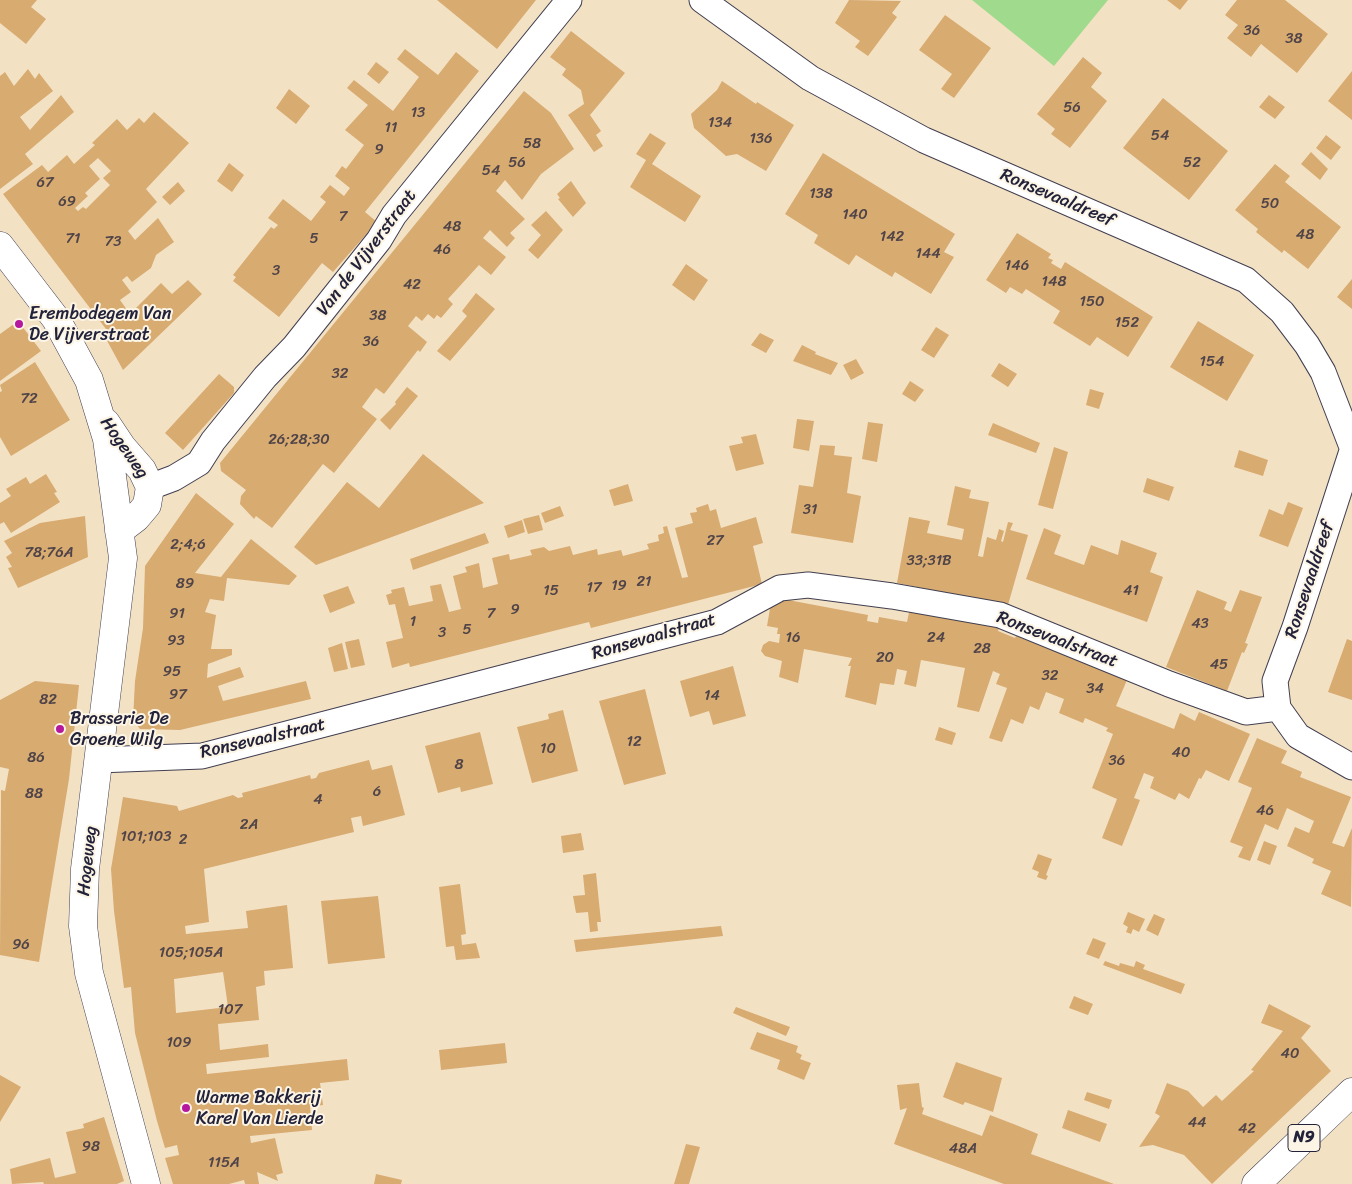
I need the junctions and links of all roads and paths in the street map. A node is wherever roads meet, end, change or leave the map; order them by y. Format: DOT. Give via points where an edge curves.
graph roads {
  1 [pos="569,0"];
  2 [pos="702,0"];
  3 [pos="0,246"];
  4 [pos="99,412"];
  5 [pos="1352,447"];
  6 [pos="1352,452"];
  7 [pos="150,487"];
  8 [pos="119,531"];
  9 [pos="1278,708"];
  10 [pos="98,760"];
  11 [pos="1352,767"];
  12 [pos="1352,1092"];
  13 [pos="146,1184"];
  14 [pos="1256,1184"];
  1 -- 7 [label="street, Van de Vijverstraat" via="394,215 379,240 294,347 265,376 199,463"];
  2 -- 5 [label="street, Ronsevaaldreef" via="810,78 924,140 1246,280 1282,312 1307,345 1322,372"];
  3 -- 4 [label="street, Hogeweg" via="56,319 89,380"];
  4 -- 7 [label="street, Hogeweg" via="142,470"];
  4 -- 8 [label="street, Hogeweg" via="107,439"];
  6 -- 9 [label="street, Ronsevaaldreef" via="1275,681"];
  7 -- 8 [label="street, Hogeweg" via="147,505"];
  8 -- 10 [label="street, Hogeweg" via="123,558"];
  9 -- 10 [label="street, Ronsevaalstraat" via="1246,712 1000,615 892,596 808,586 780,588 716,622 202,756"];
  9 -- 11 [label="street" via="1298,736"];
  10 -- 13 [label="street, Hogeweg" via="85,869 83,926 89,973"];
  12 -- 14 [label="street, N9"];
}
